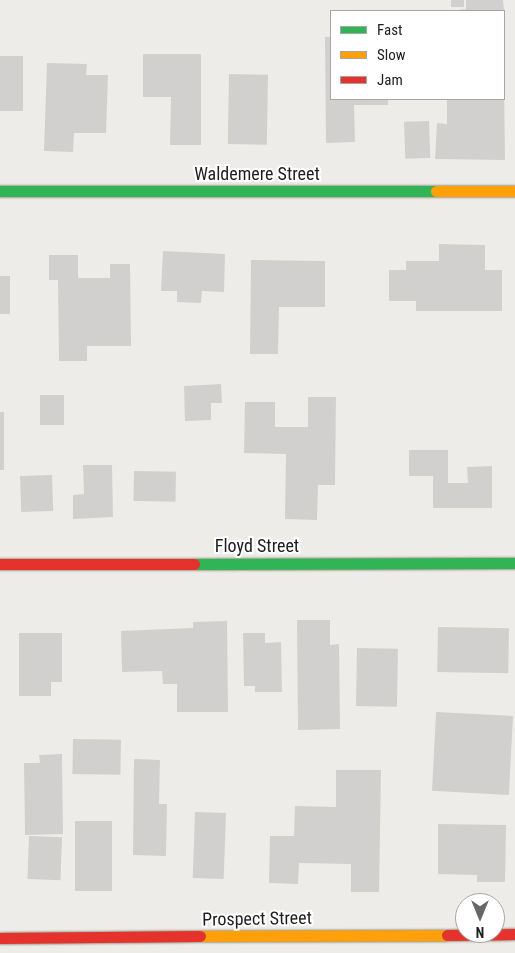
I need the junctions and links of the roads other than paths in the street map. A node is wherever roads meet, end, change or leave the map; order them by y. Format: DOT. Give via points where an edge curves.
graph roads {
  1 [pos="0,191"];
  2 [pos="515,191"];
  3 [pos="515,563"];
  4 [pos="0,564"];
  5 [pos="515,934"];
  6 [pos="0,938"];
  1 -- 2 [label="street, Waldemere Street"];
  3 -- 4 [label="street, Floyd Street"];
  5 -- 6 [label="street, Prospect Street"];
}
